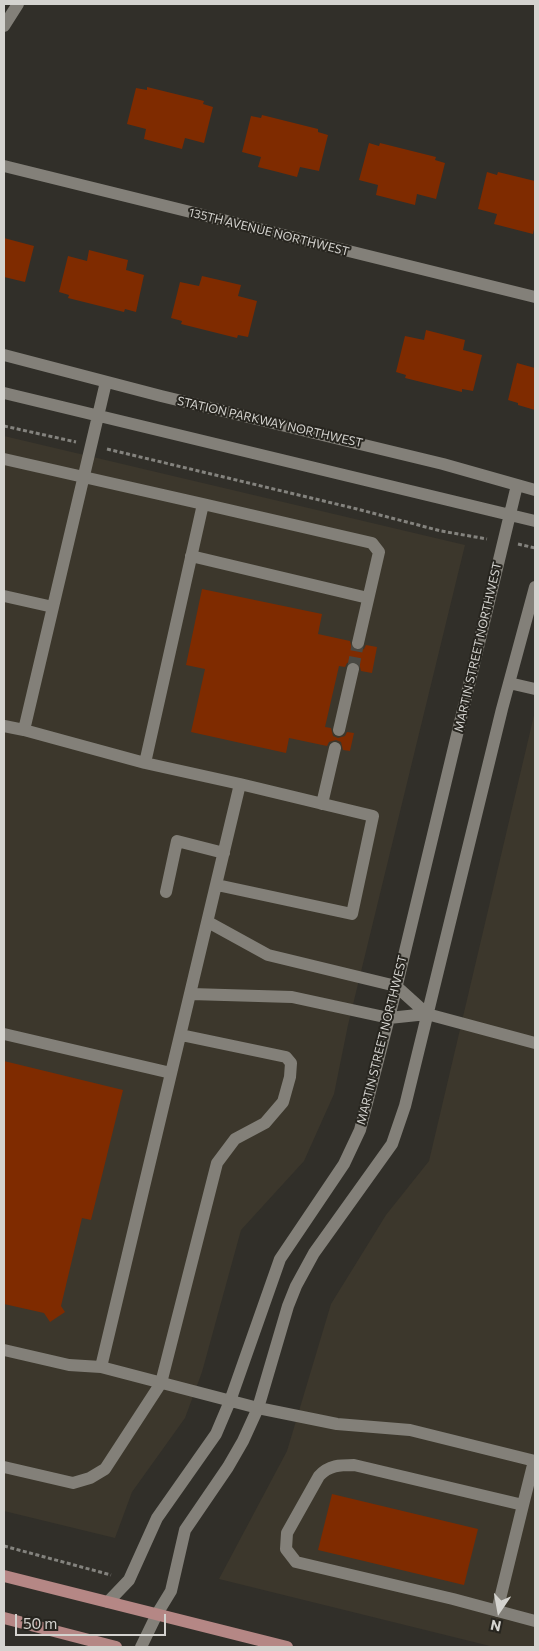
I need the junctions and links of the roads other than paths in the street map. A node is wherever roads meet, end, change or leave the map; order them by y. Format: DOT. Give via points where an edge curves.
graph roads {
  1 [pos="18,4"];
  2 [pos="4,26"];
  3 [pos="4,166"];
  4 [pos="535,297"];
  5 [pos="4,355"];
  6 [pos="106,382"];
  7 [pos="4,392"];
  8 [pos="98,415"];
  9 [pos="4,459"];
  10 [pos="83,478"];
  11 [pos="517,485"];
  12 [pos="535,490"];
  13 [pos="203,504"];
  14 [pos="510,514"];
  15 [pos="535,521"];
  16 [pos="191,556"];
  17 [pos="535,588"];
  18 [pos="4,596"];
  19 [pos="368,598"];
  20 [pos="52,607"];
  21 [pos="358,643"];
  22 [pos="353,669"];
  23 [pos="509,683"];
  24 [pos="535,689"];
  25 [pos="4,726"];
  26 [pos="24,730"];
  27 [pos="339,730"];
  28 [pos="335,748"];
  29 [pos="145,763"];
  30 [pos="240,784"];
  31 [pos="322,804"];
  32 [pos="224,853"];
  33 [pos="216,885"];
  34 [pos="166,892"];
  35 [pos="208,922"];
  36 [pos="396,986"];
  37 [pos="190,994"];
  38 [pos="427,1014"];
  39 [pos="389,1018"];
  40 [pos="4,1034"];
  41 [pos="181,1034"];
  42 [pos="535,1043"];
  43 [pos="171,1074"];
  44 [pos="4,1350"];
  45 [pos="101,1367"];
  46 [pos="160,1383"];
  47 [pos="230,1400"];
  48 [pos="258,1408"];
  49 [pos="535,1461"];
  50 [pos="4,1467"];
  51 [pos="523,1505"];
  52 [pos="4,1576"];
  53 [pos="108,1602"];
  54 [pos="497,1611"];
  55 [pos="157,1614"];
  56 [pos="4,1618"];
  57 [pos="535,1621"];
  58 [pos="116,1647"];
  59 [pos="141,1647"];
  60 [pos="287,1647"];
  1 -- 2 [label="street"];
  3 -- 4 [label="street, 135TH AVENUE NORTHWEST"];
  5 -- 6 [label="street, STATION PARKWAY NORTHWEST"];
  6 -- 8 [label="street"];
  6 -- 11 [label="street, STATION PARKWAY NORTHWEST"];
  7 -- 8 [label="street"];
  8 -- 10 [label="street"];
  8 -- 14 [label="street"];
  9 -- 10 [label="street"];
  10 -- 13 [label="street"];
  10 -- 20 [label="street"];
  11 -- 12 [label="street, STATION PARKWAY NORTHWEST"];
  11 -- 14 [label="street, MARTIN STREET NORTHWEST"];
  13 -- 16 [label="street"];
  13 -- 19 [label="street" via="372,543 379,552"];
  14 -- 15 [label="street"];
  14 -- 36 [label="street, MARTIN STREET NORTHWEST"];
  16 -- 19 [label="street"];
  16 -- 29 [label="street"];
  17 -- 23 [label="street"];
  18 -- 20 [label="street"];
  19 -- 21 [label="street"];
  20 -- 26 [label="street"];
  22 -- 27 [label="street"];
  23 -- 24 [label="street"];
  23 -- 38 [label="street"];
  25 -- 26 [label="street"];
  26 -- 29 [label="street"];
  28 -- 31 [label="street"];
  29 -- 30 [label="street"];
  30 -- 31 [label="street"];
  30 -- 32 [label="street"];
  31 -- 33 [label="street" via="373,816 352,914"];
  32 -- 33 [label="street"];
  32 -- 34 [label="street" via="178,841"];
  33 -- 35 [label="street"];
  35 -- 36 [label="street" via="268,955"];
  35 -- 37 [label="street"];
  36 -- 38 [label="street"];
  36 -- 39 [label="street, MARTIN STREET NORTHWEST"];
  37 -- 39 [label="street" via="292,997"];
  37 -- 41 [label="street"];
  38 -- 39 [label="street"];
  38 -- 42 [label="street"];
  38 -- 48 [label="street" via="405,1106 392,1144 314,1253 296,1286"];
  39 -- 47 [label="street, MARTIN STREET NORTHWEST" via="360,1130 344,1164 280,1259"];
  40 -- 43 [label="street"];
  41 -- 43 [label="street"];
  41 -- 46 [label="street" via="286,1057 291,1063 283,1102 265,1123 235,1139 218,1163"];
  43 -- 45 [label="street"];
  44 -- 45 [label="street" via="69,1365"];
  45 -- 46 [label="street"];
  46 -- 47 [label="street"];
  46 -- 50 [label="street" via="105,1469 90,1478 73,1483"];
  47 -- 48 [label="street"];
  47 -- 53 [label="street, MARTIN STREET NORTHWEST" via="216,1434 157,1518 128,1580"];
  48 -- 49 [label="street" via="337,1424 410,1430"];
  48 -- 55 [label="street" via="228,1468 185,1530 171,1591"];
  49 -- 51 [label="street"];
  51 -- 54 [label="street"];
  51 -- 54 [label="street" via="354,1465 331,1467 319,1476 287,1533 286,1549 296,1562"];
  52 -- 53 [label="main road"];
  53 -- 55 [label="main road"];
  54 -- 57 [label="street"];
  55 -- 59 [label="street"];
  55 -- 60 [label="main road"];
  56 -- 58 [label="main road"];
}
